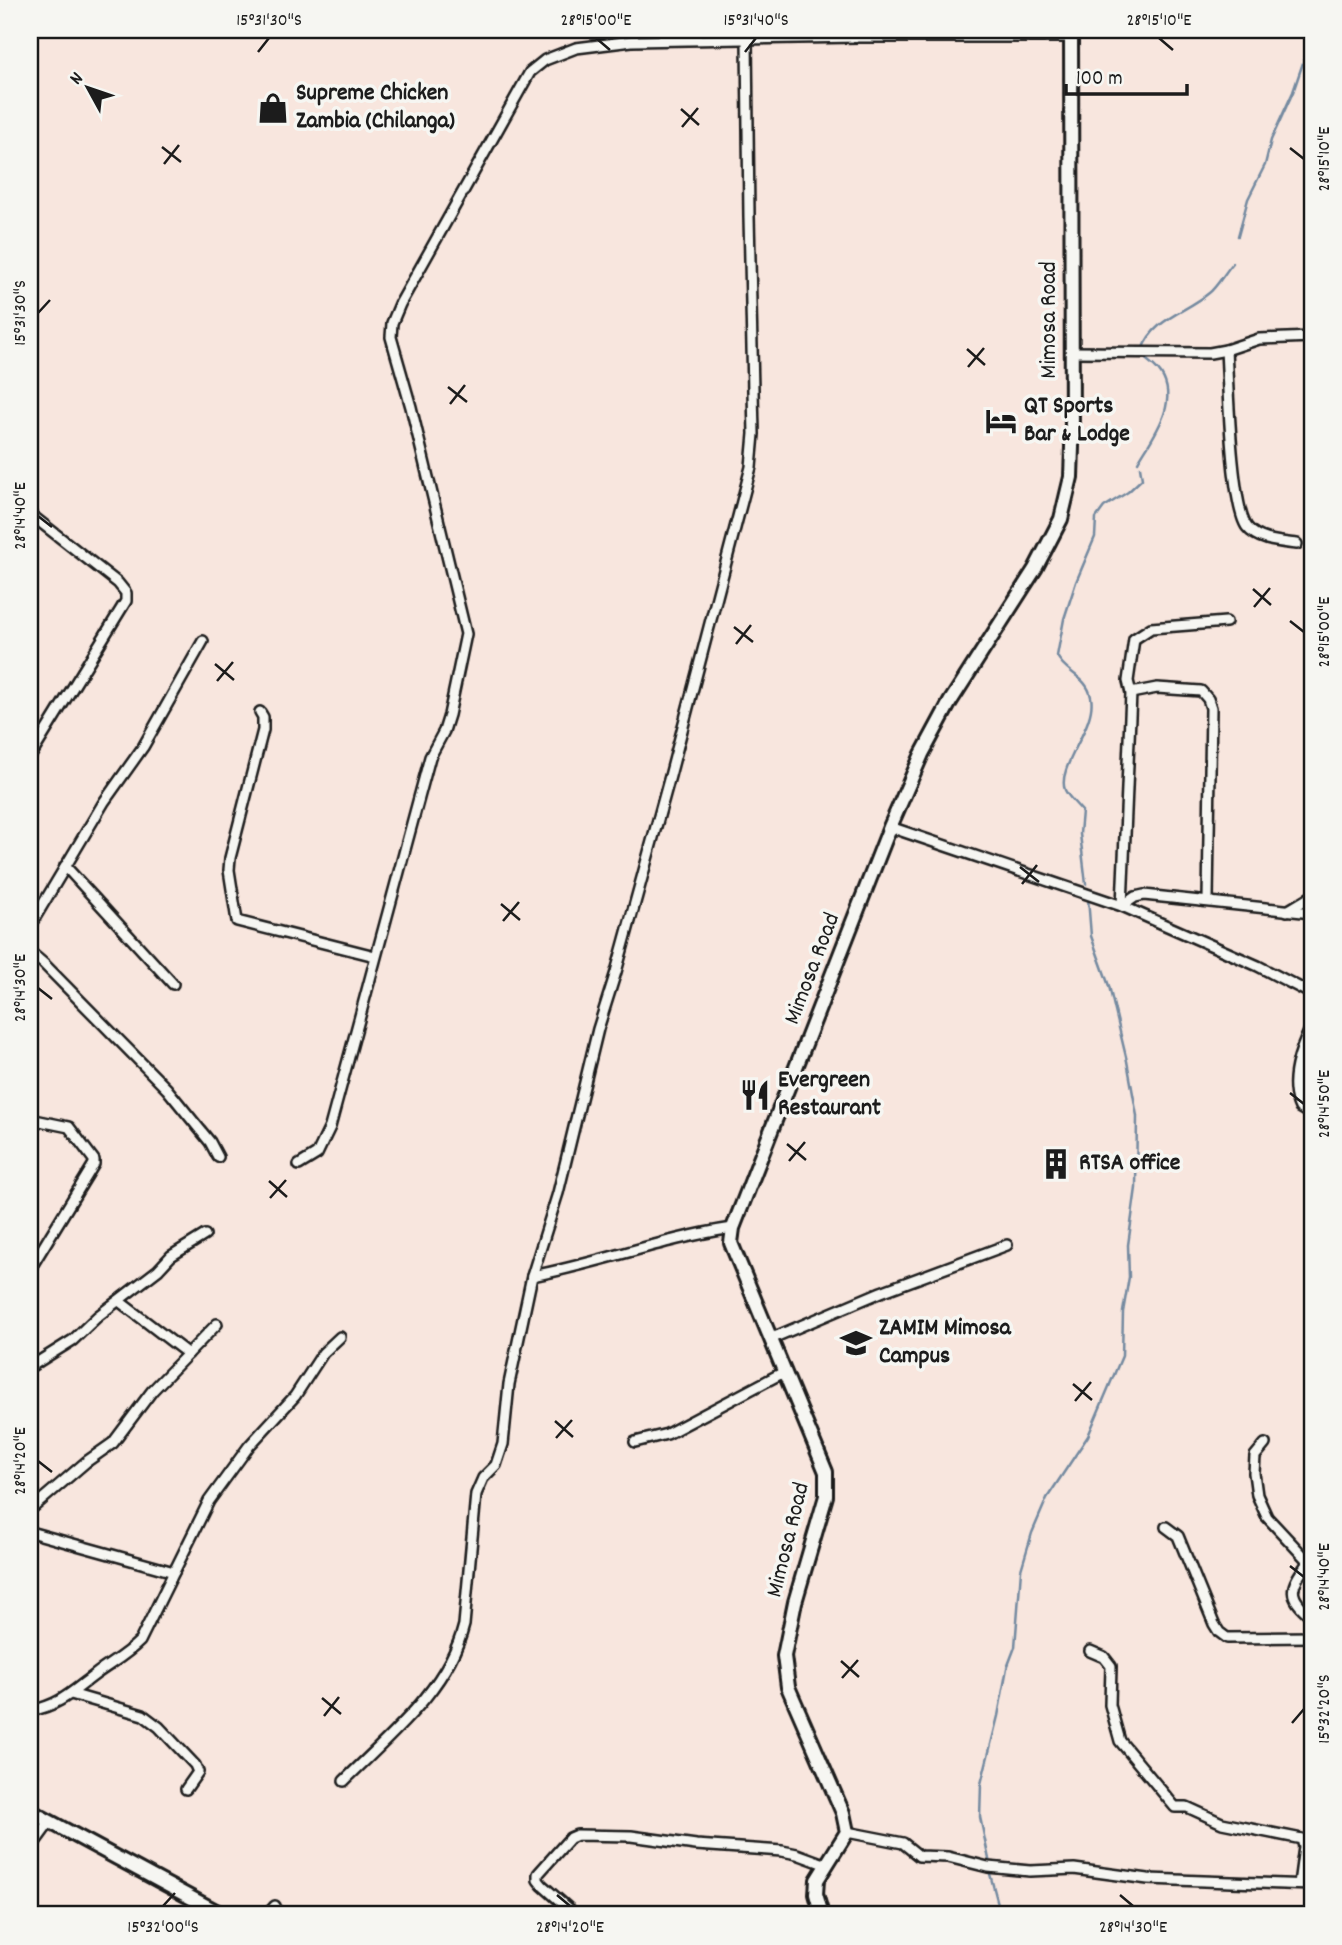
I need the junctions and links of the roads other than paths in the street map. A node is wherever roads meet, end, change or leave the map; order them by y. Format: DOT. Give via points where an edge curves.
graph roads {
  1 [pos="1071,33"];
  2 [pos="727,35"];
  3 [pos="747,40"];
  4 [pos="1312,337"];
  5 [pos="1226,350"];
  6 [pos="1072,352"];
  7 [pos="30,514"];
  8 [pos="1297,544"];
  9 [pos="1226,622"];
  10 [pos="203,641"];
  11 [pos="1131,693"];
  12 [pos="260,712"];
  13 [pos="30,757"];
  14 [pos="890,827"];
  15 [pos="65,866"];
  16 [pos="1312,896"];
  17 [pos="1208,900"];
  18 [pos="1122,906"];
  19 [pos="1287,911"];
  20 [pos="1312,913"];
  21 [pos="30,926"];
  22 [pos="30,952"];
  23 [pos="375,956"];
  24 [pos="173,984"];
  25 [pos="1312,994"];
  26 [pos="1312,1025"];
  27 [pos="1312,1115"];
  28 [pos="30,1119"];
  29 [pos="218,1157"];
  30 [pos="299,1165"];
  31 [pos="733,1228"];
  32 [pos="205,1235"];
  33 [pos="1007,1245"];
  34 [pos="30,1269"];
  35 [pos="532,1276"];
  36 [pos="119,1301"];
  37 [pos="217,1324"];
  38 [pos="340,1337"];
  39 [pos="769,1339"];
  40 [pos="188,1354"];
  41 [pos="30,1367"];
  42 [pos="784,1372"];
  43 [pos="635,1442"];
  44 [pos="1265,1444"];
  45 [pos="30,1510"];
  46 [pos="1166,1527"];
  47 [pos="30,1532"];
  48 [pos="1311,1559"];
  49 [pos="174,1572"];
  50 [pos="1312,1617"];
  51 [pos="1312,1637"];
  52 [pos="1090,1651"];
  53 [pos="71,1694"];
  54 [pos="30,1711"];
  55 [pos="344,1781"];
  56 [pos="186,1789"];
  57 [pos="30,1811"];
  58 [pos="50,1823"];
  59 [pos="847,1832"];
  60 [pos="30,1849"];
  61 [pos="827,1865"];
  62 [pos="1299,1884"];
  63 [pos="1312,1885"];
  64 [pos="275,1906"];
  65 [pos="223,1915"];
  66 [pos="267,1915"];
  67 [pos="576,1915"];
  68 [pos="822,1915"];
  1 -- 3 [label="street"];
  1 -- 6 [label="street, Mimosa Road"];
  2 -- 3 [label="street"];
  2 -- 23 [label="street" via="576,48 533,68 391,323 466,639 449,715 430,757"];
  3 -- 35 [label="street" via="751,467"];
  4 -- 5 [label="street" via="1259,339"];
  5 -- 6 [label="street"];
  5 -- 8 [label="street" via="1235,479 1243,520 1261,537"];
  6 -- 14 [label="street, Mimosa Road" via="1071,477 1060,519 1035,569 934,728"];
  7 -- 13 [label="street" via="126,593 126,601"];
  9 -- 11 [label="street" via="1142,632 1134,639 1128,681"];
  10 -- 15 [label="street"];
  11 -- 17 [label="street" via="1157,688 1200,691 1208,699"];
  11 -- 18 [label="street"];
  12 -- 23 [label="street" via="263,730 230,858 237,921"];
  14 -- 18 [label="street"];
  14 -- 31 [label="street, Mimosa Road"];
  15 -- 21 [label="street"];
  15 -- 24 [label="street"];
  16 -- 19 [label="street"];
  17 -- 18 [label="street" via="1144,895"];
  17 -- 19 [label="street"];
  18 -- 25 [label="street"];
  19 -- 20 [label="street"];
  22 -- 29 [label="street" via="167,1090"];
  23 -- 30 [label="street" via="330,1128 317,1154"];
  26 -- 27 [label="street" via="1298,1054 1296,1091 1300,1108"];
  28 -- 34 [label="street" via="69,1127 94,1160"];
  31 -- 35 [label="street"];
  31 -- 39 [label="street, Mimosa Road" via="732,1243"];
  32 -- 36 [label="street" via="171,1256"];
  33 -- 39 [label="street"];
  35 -- 55 [label="street" via="509,1384 503,1444 477,1494 459,1644 425,1698"];
  36 -- 40 [label="street"];
  36 -- 41 [label="street" via="69,1343"];
  37 -- 40 [label="street"];
  38 -- 49 [label="street" via="218,1488"];
  39 -- 42 [label="street, Mimosa Road"];
  40 -- 45 [label="street" via="152,1391 113,1443"];
  42 -- 43 [label="street" via="667,1434"];
  42 -- 59 [label="street, Mimosa Road" via="826,1472 826,1496 785,1642 785,1671"];
  44 -- 48 [label="street" via="1255,1456 1258,1495 1267,1517"];
  46 -- 51 [label="street" via="1178,1536 1223,1636"];
  47 -- 49 [label="street"];
  48 -- 50 [label="street" via="1293,1591 1297,1605"];
  49 -- 53 [label="street" via="140,1642"];
  52 -- 62 [label="street" via="1111,1666 1110,1705 1120,1741 1175,1807 1187,1807 1222,1823 1302,1839"];
  53 -- 54 [label="street" via="59,1703"];
  53 -- 56 [label="street" via="138,1713 159,1727 198,1772"];
  57 -- 58 [label="street"];
  58 -- 60 [label="street"];
  58 -- 65 [label="street"];
  59 -- 61 [label="street"];
  59 -- 62 [label="street" via="903,1843 919,1856 948,1857 988,1867"];
  61 -- 67 [label="street" via="782,1852 577,1835 538,1874 542,1885"];
  61 -- 68 [label="street" via="817,1880"];
  62 -- 63 [label="street"];
  64 -- 66 [label="street"];
}
